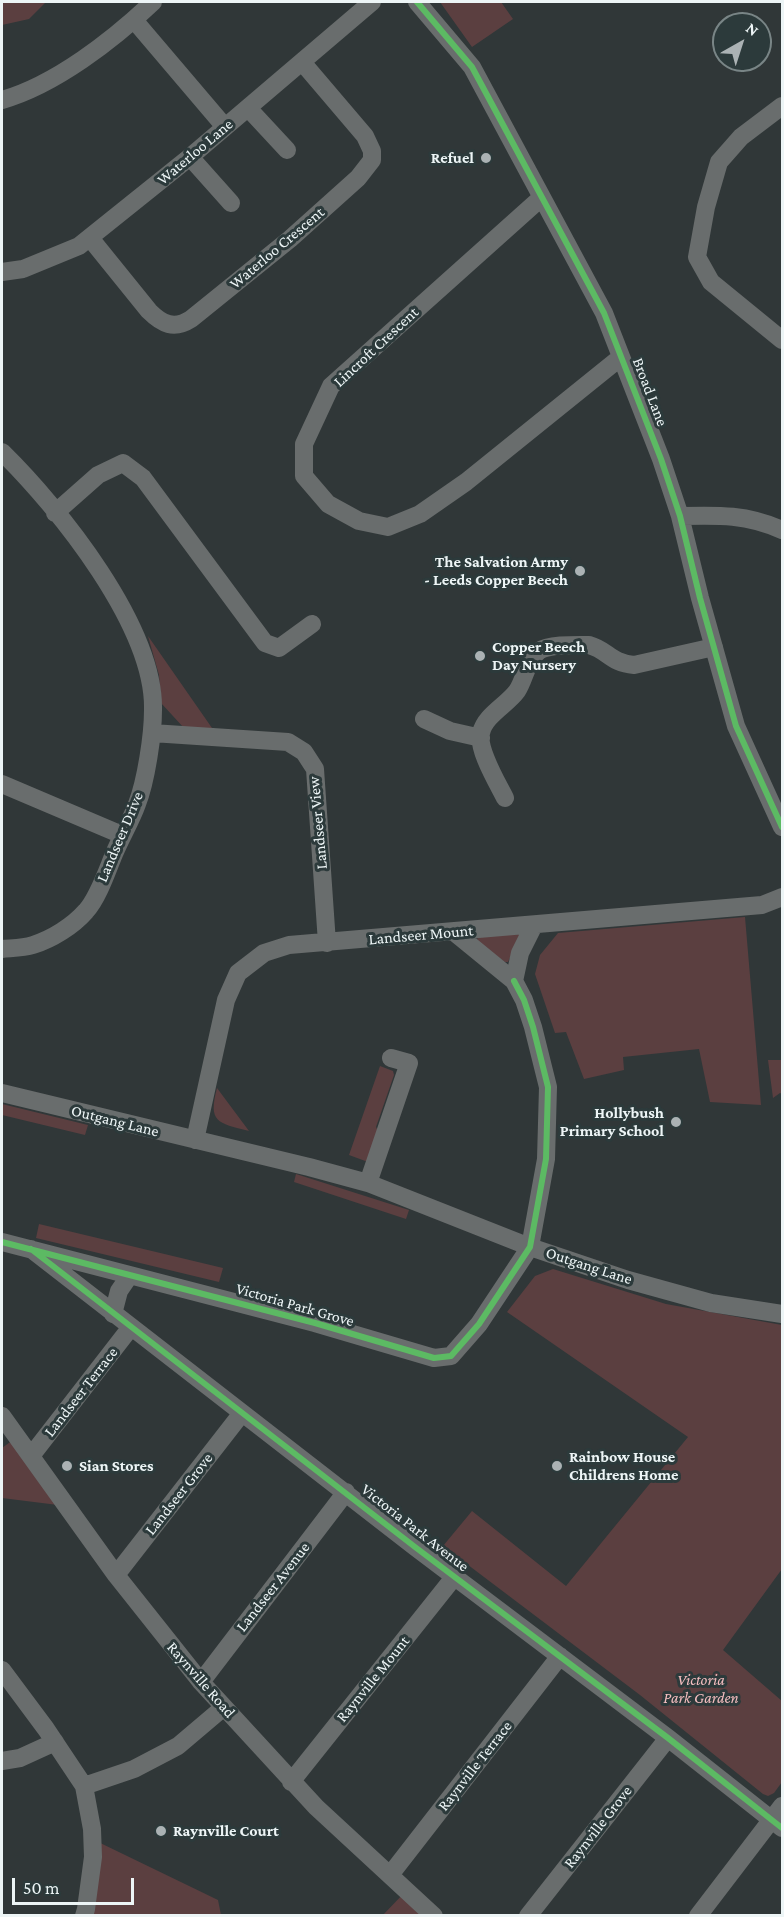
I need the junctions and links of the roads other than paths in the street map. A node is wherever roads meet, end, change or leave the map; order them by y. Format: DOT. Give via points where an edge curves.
graph roads {
  1 [pos="153,2"];
  2 [pos="372,2"];
  3 [pos="417,2"];
  4 [pos="134,20"];
  5 [pos="302,62"];
  6 [pos="2,100"];
  7 [pos="783,106"];
  8 [pos="248,108"];
  9 [pos="225,127"];
  10 [pos="287,150"];
  11 [pos="190,157"];
  12 [pos="541,198"];
  13 [pos="231,202"];
  14 [pos="90,238"];
  15 [pos="2,272"];
  16 [pos="783,340"];
  17 [pos="621,357"];
  18 [pos="2,453"];
  19 [pos="55,513"];
  20 [pos="680,516"];
  21 [pos="783,530"];
  22 [pos="312,624"];
  23 [pos="714,646"];
  24 [pos="424,719"];
  25 [pos="152,733"];
  26 [pos="481,738"];
  27 [pos="2,784"];
  28 [pos="505,798"];
  29 [pos="783,827"];
  30 [pos="122,835"];
  31 [pos="783,897"];
  32 [pos="534,925"];
  33 [pos="454,932"];
  34 [pos="327,944"];
  35 [pos="2,949"];
  36 [pos="514,981"];
  37 [pos="391,1058"];
  38 [pos="2,1093"];
  39 [pos="195,1140"];
  40 [pos="368,1183"];
  41 [pos="2,1242"];
  42 [pos="530,1246"];
  43 [pos="31,1249"];
  44 [pos="130,1275"];
  45 [pos="113,1314"];
  46 [pos="783,1314"];
  47 [pos="131,1327"];
  48 [pos="242,1413"];
  49 [pos="2,1416"];
  50 [pos="31,1456"];
  51 [pos="346,1492"];
  52 [pos="116,1575"];
  53 [pos="455,1576"];
  54 [pos="560,1656"];
  55 [pos="2,1670"];
  56 [pos="201,1682"];
  57 [pos="224,1707"];
  58 [pos="668,1738"];
  59 [pos="55,1742"];
  60 [pos="2,1761"];
  61 [pos="291,1782"];
  62 [pos="84,1785"];
  63 [pos="779,1818"];
  64 [pos="390,1875"];
  65 [pos="84,1916"];
  66 [pos="434,1916"];
  67 [pos="528,1916"];
  68 [pos="698,1916"];
  1 -- 4 [label="street"];
  2 -- 5 [label="street, Waterloo Lane"];
  3 -- 12 [label="street, Broad Lane" via="472,67"];
  4 -- 6 [label="street" via="72,68"];
  4 -- 9 [label="street"];
  5 -- 8 [label="street, Waterloo Lane"];
  5 -- 14 [label="street, Waterloo Crescent" via="365,136 372,160 358,178 290,239 191,319 175,326 149,311"];
  7 -- 16 [label="street" via="741,136 719,162 697,257 711,282"];
  8 -- 9 [label="street, Waterloo Lane"];
  8 -- 10 [label="street"];
  9 -- 11 [label="street, Waterloo Lane"];
  11 -- 13 [label="street"];
  11 -- 14 [label="street, Waterloo Lane"];
  12 -- 17 [label="street, Broad Lane" via="604,313"];
  12 -- 17 [label="street, Lincroft Crescent" via="331,386 304,444 304,476 328,504 359,521 387,526 420,514 466,482"];
  14 -- 15 [label="street, Waterloo Lane" via="32,265"];
  17 -- 20 [label="street, Broad Lane"];
  18 -- 19 [label="street, Landseer Drive"];
  19 -- 22 [label="street" via="98,475 123,463 143,478 265,643 279,648"];
  19 -- 25 [label="street, Landseer Drive" via="98,568 129,622 147,666"];
  20 -- 21 [label="street" via="723,515 764,522"];
  20 -- 23 [label="street, Broad Lane"];
  23 -- 26 [label="street" via="634,665 614,660 596,646 544,648 532,658 517,692 488,721"];
  23 -- 29 [label="street, Broad Lane" via="736,726"];
  24 -- 26 [label="street" via="450,731"];
  25 -- 30 [label="street, Landseer Drive" via="138,804"];
  25 -- 34 [label="street, Landseer View" via="288,742 304,752 315,769"];
  26 -- 28 [label="street"];
  27 -- 30 [label="street"];
  30 -- 35 [label="street, Landseer Drive" via="87,910 62,932 32,946"];
  31 -- 32 [label="street, Landseer Mount" via="762,905"];
  32 -- 33 [label="street, Landseer Mount"];
  32 -- 36 [label="street" via="520,953"];
  33 -- 34 [label="street, Landseer Mount"];
  33 -- 36 [label="street"];
  34 -- 39 [label="street, Landseer Mount" via="289,945 264,953 238,973 226,1000"];
  36 -- 42 [label="street" via="533,1027 548,1087 546,1160"];
  37 -- 40 [label="street" via="409,1064"];
  38 -- 39 [label="street, Outgang Lane"];
  39 -- 40 [label="street, Outgang Lane"];
  40 -- 42 [label="street, Outgang Lane"];
  41 -- 43 [label="street, Victoria Park Grove"];
  42 -- 44 [label="street, Victoria Park Grove" via="479,1324 451,1356 434,1358"];
  42 -- 46 [label="street, Outgang Lane" via="711,1303"];
  43 -- 44 [label="street, Victoria Park Grove"];
  43 -- 45 [label="street, Victoria Park Avenue"];
  44 -- 45 [label="street" via="119,1291"];
  45 -- 47 [label="street, Victoria Park Avenue"];
  47 -- 48 [label="street, Victoria Park Avenue"];
  47 -- 50 [label="street, Landseer Terrace"];
  48 -- 51 [label="street, Victoria Park Avenue"];
  48 -- 52 [label="street, Landseer Grove"];
  49 -- 50 [label="street, Raynville Road"];
  50 -- 52 [label="street, Raynville Road"];
  51 -- 53 [label="street, Victoria Park Avenue"];
  51 -- 56 [label="street, Landseer Avenue"];
  52 -- 56 [label="street, Raynville Road"];
  53 -- 54 [label="street, Victoria Park Avenue"];
  53 -- 61 [label="street, Raynville Mount"];
  54 -- 58 [label="street, Victoria Park Avenue"];
  54 -- 64 [label="street, Raynville Terrace"];
  55 -- 59 [label="street"];
  56 -- 57 [label="street, Raynville Road"];
  57 -- 61 [label="street, Raynville Road"];
  57 -- 62 [label="street" via="178,1746 134,1769"];
  58 -- 63 [label="street, Victoria Park Avenue"];
  58 -- 67 [label="street, Raynville Grove"];
  59 -- 60 [label="street" via="20,1758"];
  59 -- 62 [label="street"];
  61 -- 64 [label="street, Raynville Road"];
  62 -- 65 [label="street" via="93,1857"];
  63 -- 68 [label="street"];
  64 -- 66 [label="street, Raynville Road"];
}
